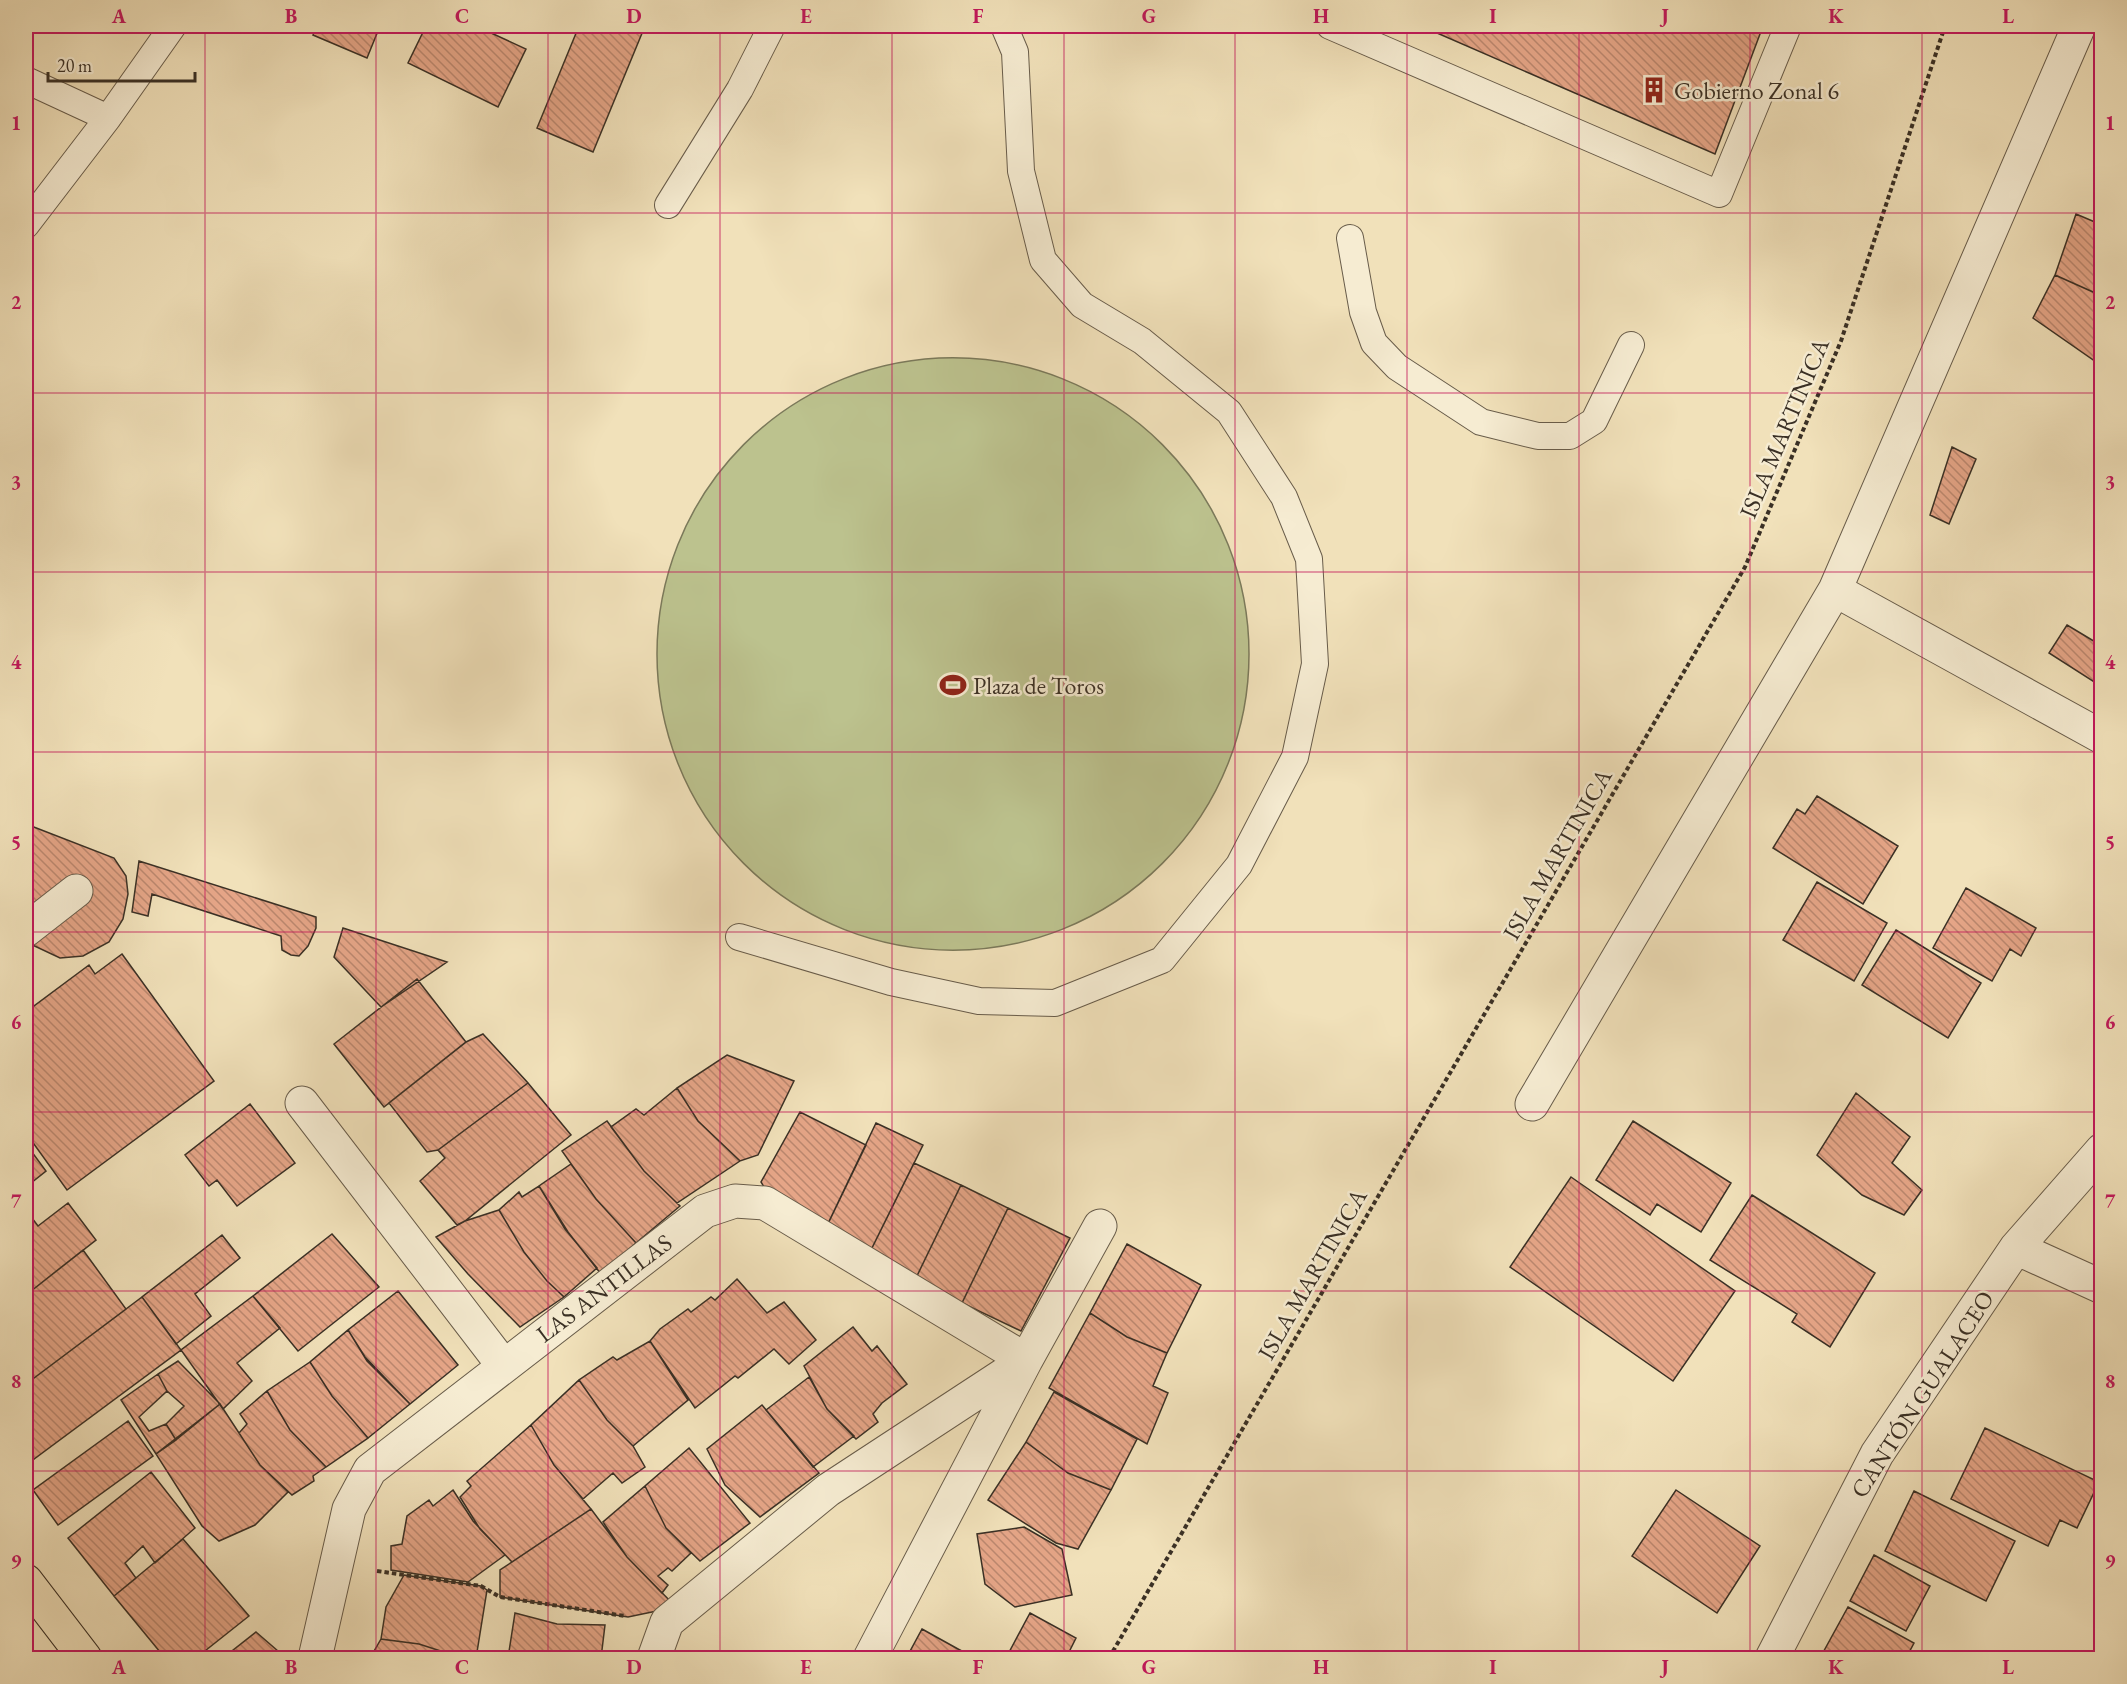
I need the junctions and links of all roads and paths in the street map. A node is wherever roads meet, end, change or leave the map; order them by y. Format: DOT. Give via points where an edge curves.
graph roads {
  1 [pos="173,26"];
  2 [pos="772,26"];
  3 [pos="1004,26"];
  4 [pos="1330,26"];
  5 [pos="1788,26"];
  6 [pos="1945,26"];
  7 [pos="2079,26"];
  8 [pos="26,80"];
  9 [pos="108,118"];
  10 [pos="668,205"];
  11 [pos="26,225"];
  12 [pos="1350,238"];
  13 [pos="1630,345"];
  14 [pos="1835,590"];
  15 [pos="2102,737"];
  16 [pos="76,891"];
  17 [pos="26,930"];
  18 [pos="739,937"];
  19 [pos="302,1103"];
  20 [pos="1532,1104"];
  21 [pos="2102,1150"];
  22 [pos="1100,1226"];
  23 [pos="2016,1248"];
  24 [pos="2102,1287"];
  25 [pos="1026,1360"];
  26 [pos="503,1365"];
  27 [pos="337,1566"];
  28 [pos="26,1581"];
  29 [pos="667,1622"];
  30 [pos="85,1659"];
  31 [pos="315,1659"];
  32 [pos="654,1659"];
  33 [pos="870,1659"];
  34 [pos="1109,1659"];
  35 [pos="1772,1659"];
  1 -- 9 [label="lane"];
  2 -- 10 [label="lane" via="740,89"];
  3 -- 18 [label="lane" via="1015,52 1021,171 1043,260 1082,305 1142,341 1229,412 1284,497 1309,559 1315,664 1295,758 1239,865 1162,960 1055,1003 980,1001 891,982"];
  4 -- 5 [label="lane" via="1719,194"];
  6 -- 34 [label="path, ISLA MARTINICA" via="1840,341 1745,567"];
  7 -- 14 [label="street"];
  8 -- 9 [label="lane"];
  9 -- 11 [label="lane"];
  12 -- 13 [label="lane" via="1363,312 1374,343 1397,367 1481,423 1538,436 1570,436 1594,421"];
  14 -- 15 [label="street"];
  14 -- 20 [label="street"];
  16 -- 17 [label="street"];
  19 -- 26 [label="street"];
  21 -- 23 [label="street, CANTÓN GUALACEO"];
  22 -- 25 [label="street"];
  23 -- 24 [label="street"];
  23 -- 35 [label="street, CANTÓN GUALACEO" via="1877,1454"];
  25 -- 26 [label="street, LAS ANTILLAS" via="765,1203 735,1201 705,1211"];
  25 -- 29 [label="street" via="828,1490"];
  25 -- 33 [label="street"];
  26 -- 27 [label="street, LAS ANTILLAS" via="370,1470 349,1509"];
  27 -- 29 [label="path" via="481,1586 500,1597"];
  27 -- 31 [label="street, LAS ANTILLAS"];
  28 -- 30 [label="main road"];
  29 -- 32 [label="street"];
}
